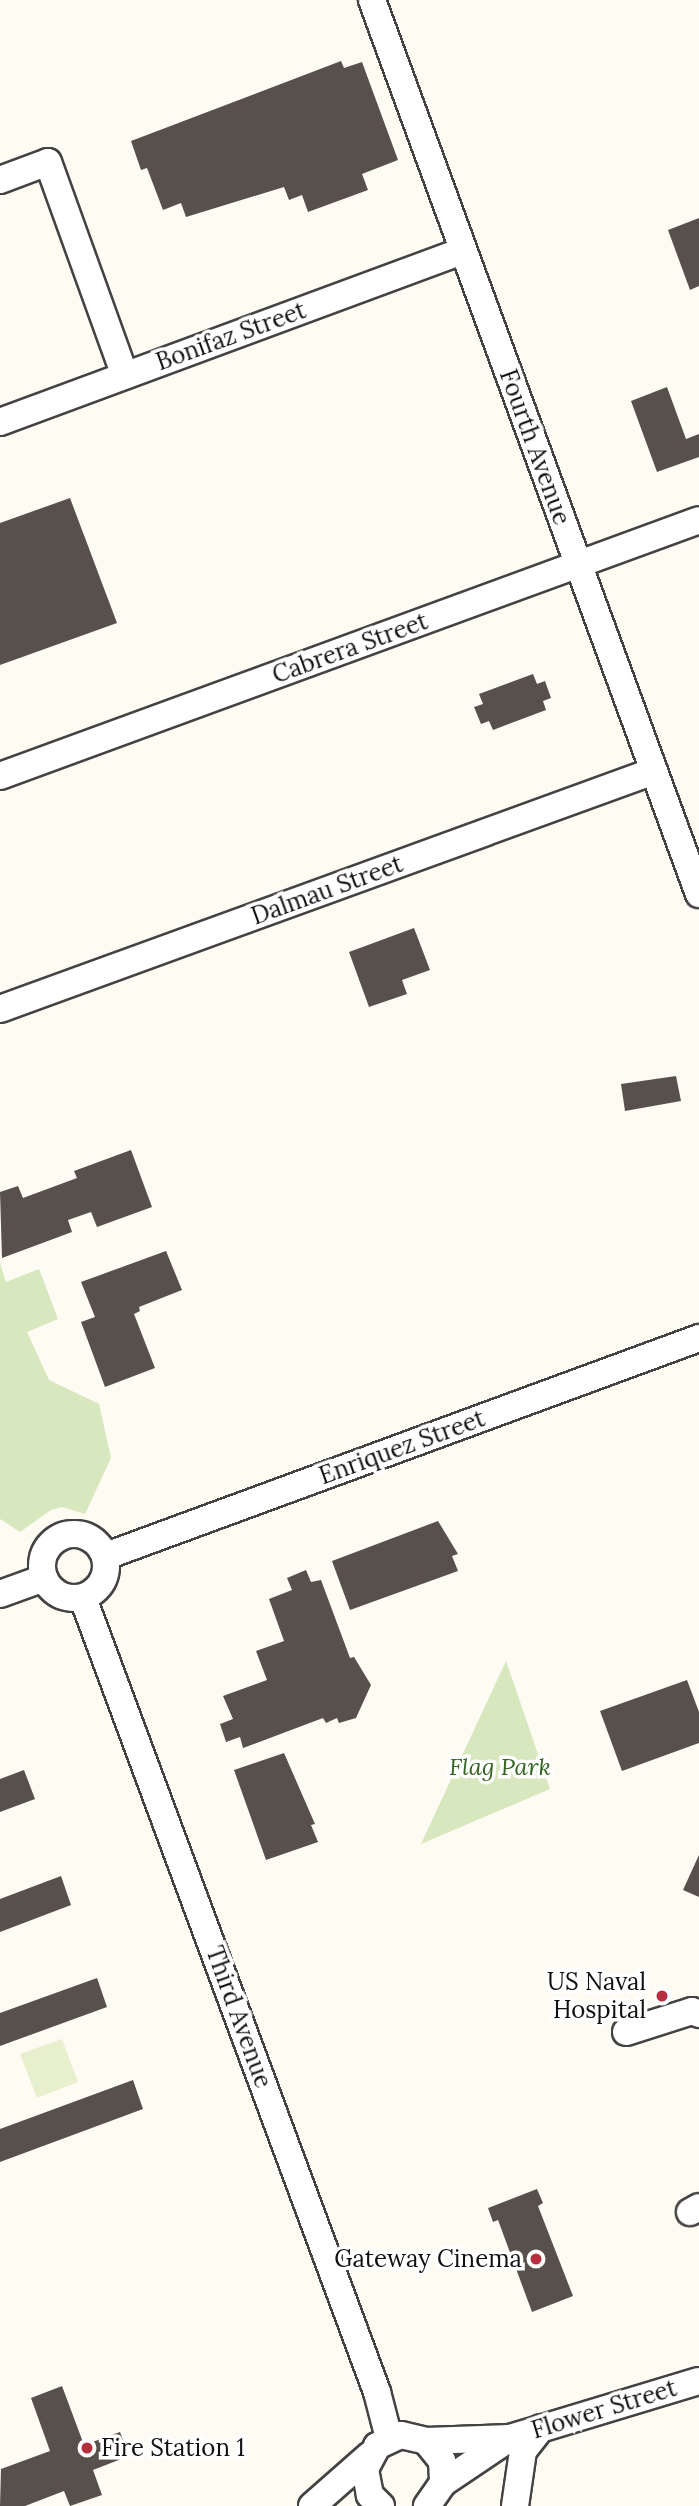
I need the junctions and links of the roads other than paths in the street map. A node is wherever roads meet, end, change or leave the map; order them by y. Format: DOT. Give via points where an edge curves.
graph roads {
  1 [pos="372,0"];
  2 [pos="0,180"];
  3 [pos="463,251"];
  4 [pos="125,376"];
  5 [pos="0,422"];
  6 [pos="699,520"];
  7 [pos="578,564"];
  8 [pos="654,771"];
  9 [pos="0,776"];
  10 [pos="699,894"];
  11 [pos="0,1009"];
  12 [pos="699,1338"];
  13 [pos="106,1556"];
  14 [pos="44,1578"];
  15 [pos="0,1594"];
  16 [pos="83,1598"];
  17 [pos="699,2014"];
  18 [pos="626,2032"];
  19 [pos="699,2381"];
  20 [pos="541,2428"];
  21 [pos="389,2438"];
  22 [pos="510,2438"];
  23 [pos="426,2441"];
  24 [pos="369,2456"];
  25 [pos="437,2497"];
  26 [pos="380,2505"];
  27 [pos="312,2506"];
  28 [pos="515,2506"];
  1 -- 3 [label="street, Fourth Avenue"];
  2 -- 4 [label="street" via="48,162"];
  3 -- 4 [label="street, Bonifaz Street"];
  3 -- 7 [label="street, Fourth Avenue"];
  4 -- 5 [label="street, Bonifaz Street"];
  6 -- 7 [label="street, Cabrera Street"];
  7 -- 8 [label="street, Fourth Avenue"];
  7 -- 9 [label="street, Cabrera Street"];
  8 -- 10 [label="street, Fourth Avenue"];
  8 -- 11 [label="street, Dalmau Street"];
  12 -- 13 [label="street, Enriquez Street"];
  13 -- 14 [label="street" via="94,1540 64,1536 43,1557"];
  13 -- 16 [label="street" via="105,1577"];
  14 -- 15 [label="street"];
  14 -- 16 [label="street" via="55,1593"];
  16 -- 21 [label="street, Third Avenue" via="377,2392"];
  17 -- 18 [label="street" via="692,2011"];
  19 -- 20 [label="street, Flower Street"];
  20 -- 22 [label="street, Flower Street"];
  20 -- 28 [label="street" via="523,2451"];
  21 -- 23 [label="street, Flower Street" via="414,2436"];
  21 -- 24 [label="street"];
  22 -- 23 [label="street, Flower Street"];
  22 -- 25 [label="street, Flower Street"];
  23 -- 25 [label="street" via="442,2461"];
  24 -- 26 [label="street" via="366,2483"];
  24 -- 27 [label="street"];
  26 -- 27 [label="street"];
}
